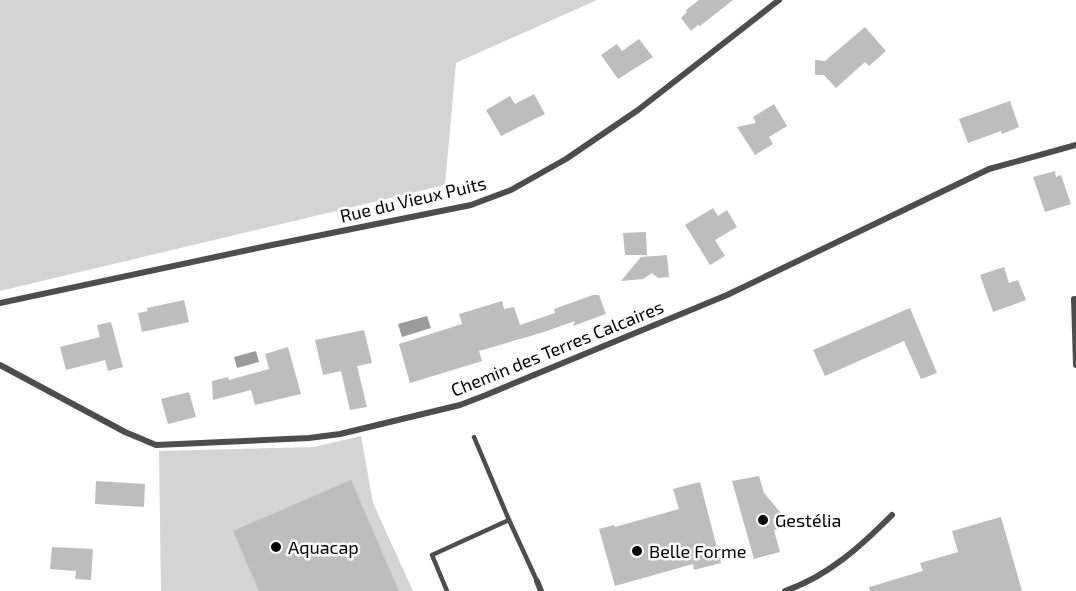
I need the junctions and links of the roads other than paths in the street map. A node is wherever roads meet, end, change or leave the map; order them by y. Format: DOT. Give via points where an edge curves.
graph roads {
  1 [pos="779,0"];
  2 [pos="1076,145"];
  3 [pos="1076,299"];
  4 [pos="0,303"];
  5 [pos="0,365"];
  6 [pos="1076,365"];
  7 [pos="474,437"];
  8 [pos="892,515"];
  9 [pos="509,520"];
  10 [pos="537,581"];
  11 [pos="447,591"];
  12 [pos="541,591"];
  13 [pos="784,591"];
  1 -- 4 [label="street, Rue du Vieux Puits" via="638,110 566,159 511,190 471,205"];
  2 -- 5 [label="street, Chemin des Terres Calcaires" via="989,169 727,295 486,395 340,435 156,445"];
  3 -- 6 [label="street"];
  7 -- 9 [label="lane"];
  8 -- 13 [label="street" via="829,570"];
  9 -- 10 [label="lane"];
  9 -- 11 [label="lane" via="432,555"];
  10 -- 12 [label="street"];
}
